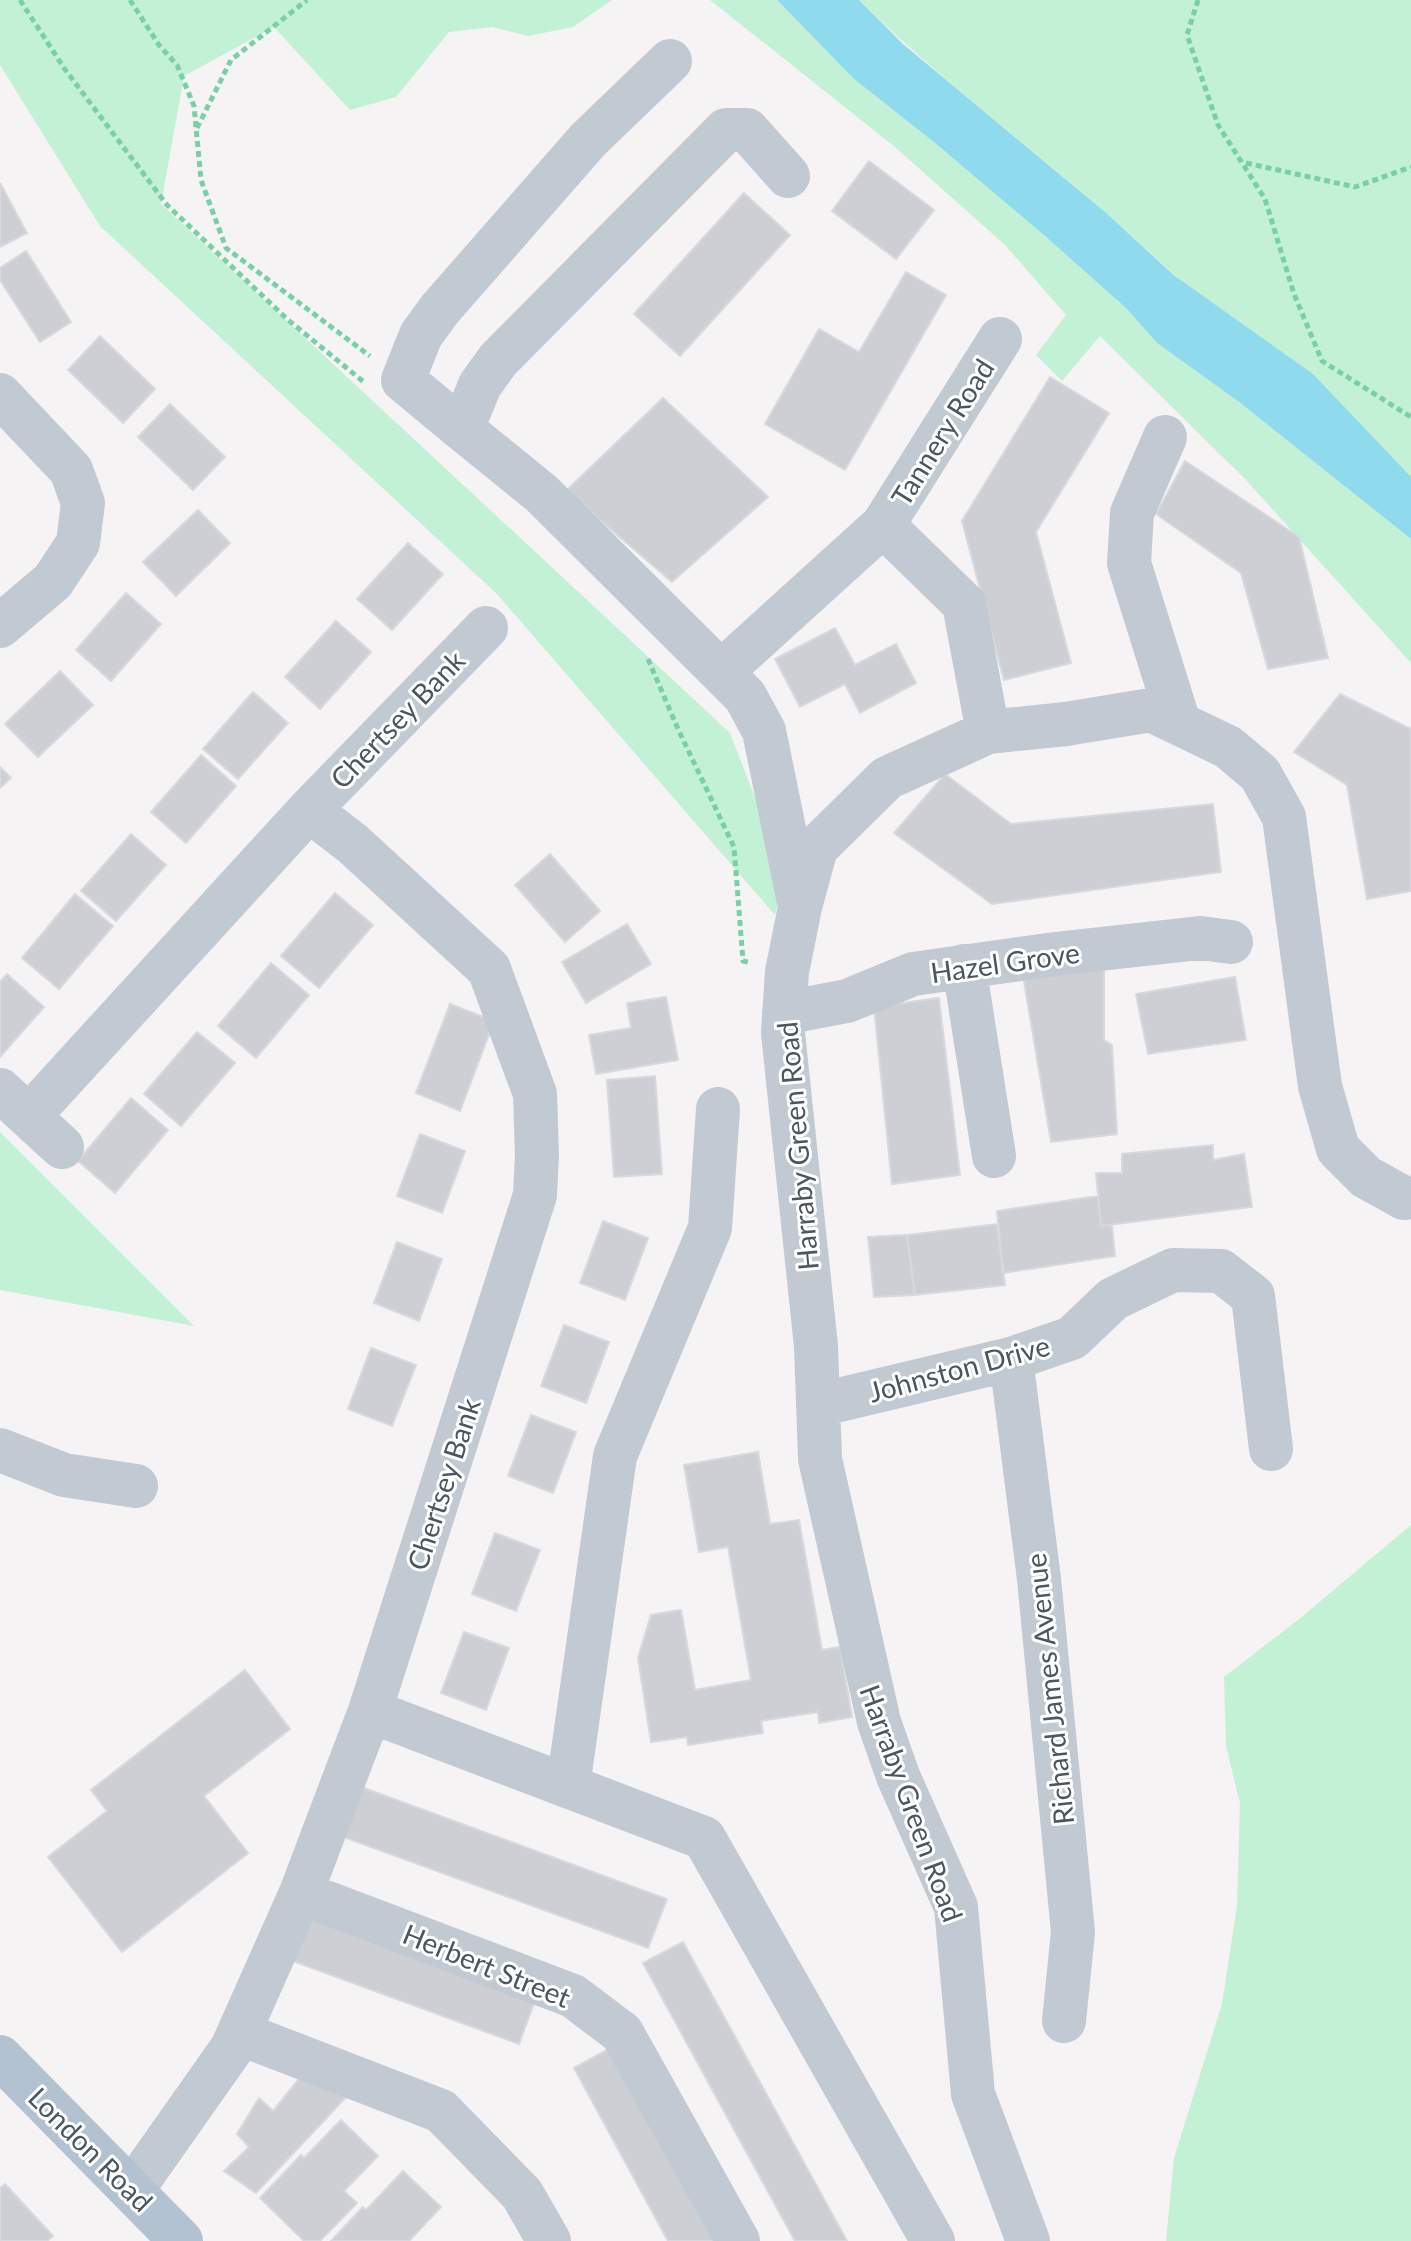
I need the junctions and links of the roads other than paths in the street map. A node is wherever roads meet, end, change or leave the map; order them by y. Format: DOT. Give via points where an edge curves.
graph roads {
  1 [pos="670,61"];
  2 [pos="788,176"];
  3 [pos="1000,339"];
  4 [pos="0,395"];
  5 [pos="462,429"];
  6 [pos="1165,437"];
  7 [pos="883,525"];
  8 [pos="0,626"];
  9 [pos="486,628"];
  10 [pos="721,672"];
  11 [pos="1179,723"];
  12 [pos="988,732"];
  13 [pos="309,810"];
  14 [pos="800,907"];
  15 [pos="1231,942"];
  16 [pos="964,966"];
  17 [pos="786,993"];
  18 [pos="14,1103"];
  19 [pos="718,1109"];
  20 [pos="62,1147"];
  21 [pos="994,1156"];
  22 [pos="1404,1198"];
  23 [pos="1011,1359"];
  24 [pos="818,1405"];
  25 [pos="1271,1449"];
  26 [pos="0,1450"];
  27 [pos="136,1486"];
  28 [pos="370,1711"];
  29 [pos="568,1786"];
  30 [pos="301,1893"];
  31 [pos="1064,2021"];
  32 [pos="239,2033"];
  33 [pos="0,2057"];
  34 [pos="132,2190"];
  35 [pos="181,2241"];
  36 [pos="549,2241"];
  37 [pos="738,2241"];
  38 [pos="933,2241"];
  39 [pos="1028,2241"];
  1 -- 5 [label="street" via="588,140 440,309 387,384"];
  2 -- 5 [label="street" via="747,130 726,130 498,360 480,385"];
  3 -- 7 [label="street, Tannery Road"];
  4 -- 8 [label="street" via="71,470 83,503 78,543 53,581"];
  5 -- 10 [label="street" via="541,493"];
  6 -- 11 [label="street" via="1132,513 1129,563"];
  7 -- 10 [label="street, Tannery Road"];
  7 -- 12 [label="street, Tannery Road" via="964,604"];
  9 -- 13 [label="street, Chertsey Bank"];
  10 -- 14 [label="street" via="745,696 764,731"];
  11 -- 12 [label="street, Harraby Green Road" via="1151,710"];
  11 -- 22 [label="street, Harraby Green Road" via="1228,747 1260,774 1284,817 1320,1086 1338,1149 1366,1177"];
  12 -- 14 [label="street, Harraby Green Road" via="887,778 816,848"];
  13 -- 18 [label="street, Chertsey Bank"];
  13 -- 28 [label="street, Chertsey Bank" via="489,969 535,1094 535,1195"];
  14 -- 17 [label="street, Harraby Green Road"];
  15 -- 16 [label="street, Hazel Grove" via="1200,938"];
  16 -- 17 [label="street, Hazel Grove" via="913,974 847,1001"];
  16 -- 21 [label="street"];
  17 -- 24 [label="street, Harraby Green Road" via="783,1033"];
  18 -- 20 [label="street"];
  19 -- 29 [label="street" via="710,1228 615,1456"];
  23 -- 24 [label="street, Johnston Drive"];
  23 -- 25 [label="street, Johnston Drive" via="1072,1338 1113,1299 1173,1270 1221,1271 1253,1296"];
  23 -- 31 [label="street, Richard James Avenue" via="1039,1579 1073,1932"];
  24 -- 39 [label="street, Harraby Green Road" via="820,1459 868,1683 898,1776 956,1907 973,2094"];
  26 -- 27 [label="street" via="64,1475"];
  28 -- 29 [label="street"];
  28 -- 30 [label="street, Chertsey Bank"];
  29 -- 38 [label="street" via="704,1838"];
  30 -- 32 [label="street, Chertsey Bank"];
  30 -- 37 [label="street, Herbert Street" via="573,1996 622,2033"];
  32 -- 34 [label="street, Chertsey Bank"];
  32 -- 36 [label="street" via="441,2111 522,2194"];
  33 -- 34 [label="main road, London Road"];
  34 -- 35 [label="main road, London Road"];
}
